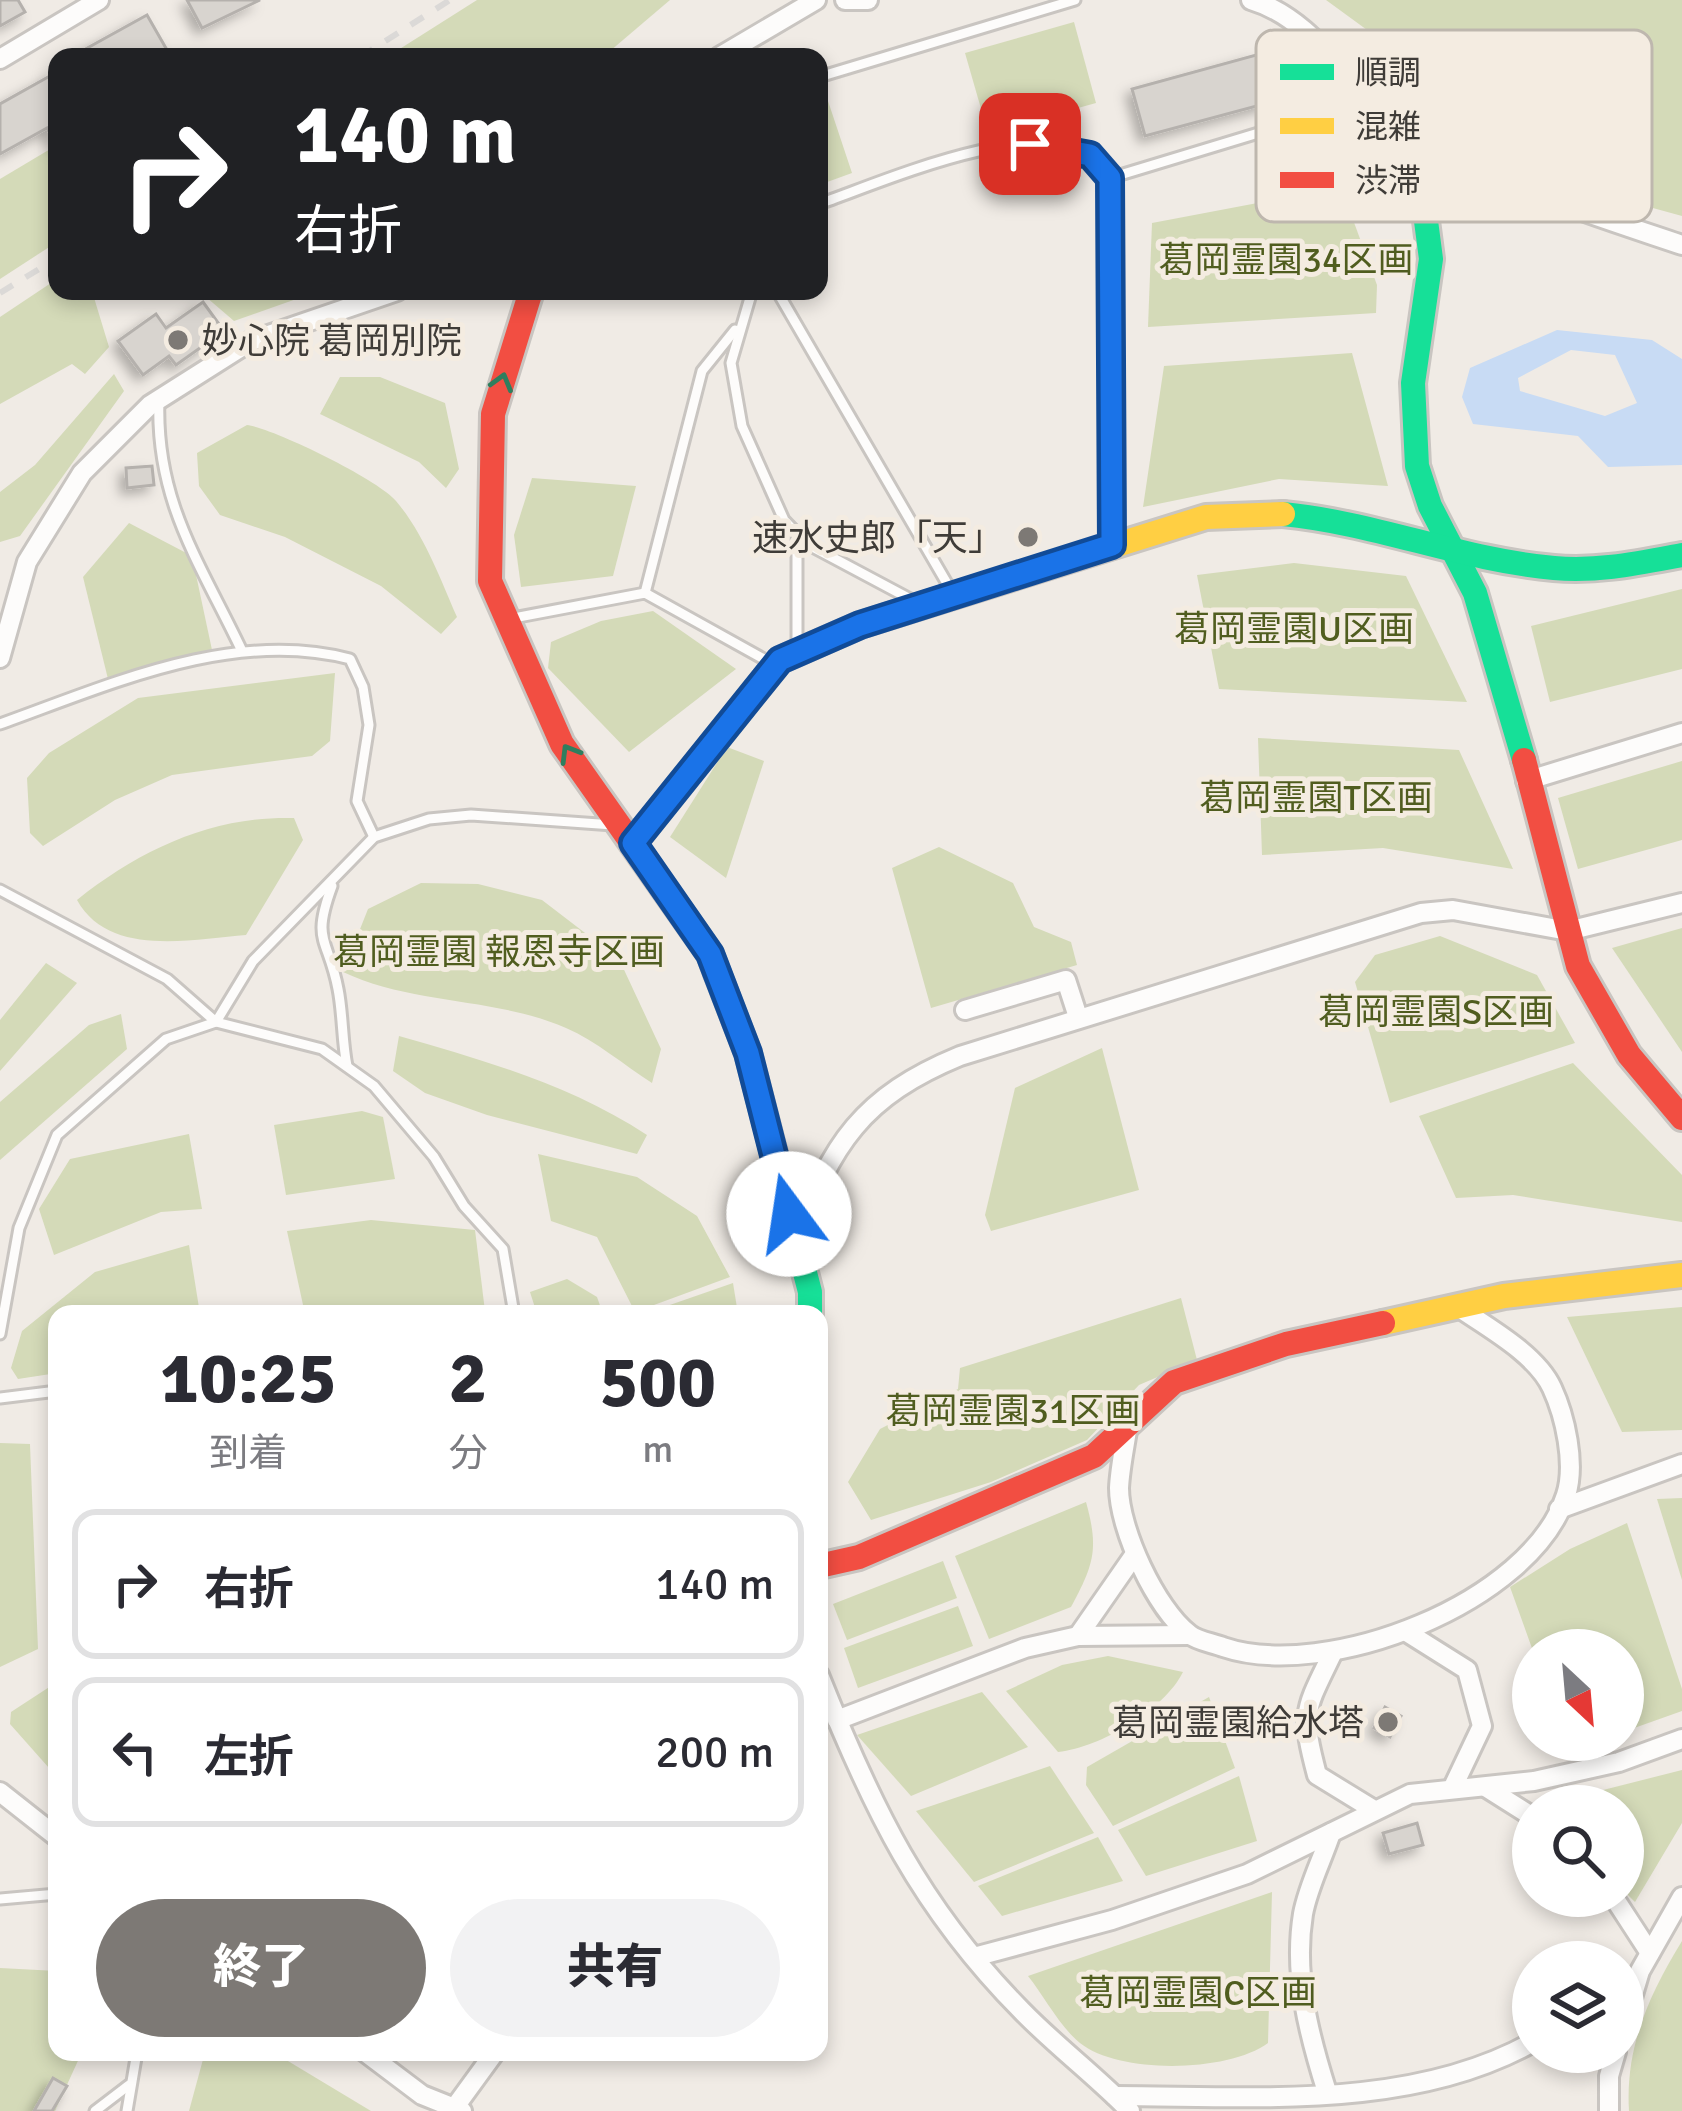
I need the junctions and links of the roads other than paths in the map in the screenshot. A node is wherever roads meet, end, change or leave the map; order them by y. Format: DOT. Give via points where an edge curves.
graph roads {
  1 [pos="99,0"];
  2 [pos="817,0"];
  3 [pos="844,0"];
  4 [pos="868,0"];
  5 [pos="1075,0"];
  6 [pos="1251,0"];
  7 [pos="1303,30"];
  8 [pos="734,48"];
  9 [pos="0,59"];
  10 [pos="828,74"];
  11 [pos="1256,133"];
  12 [pos="1110,178"];
  13 [pos="828,201"];
  14 [pos="1426,222"];
  15 [pos="1613,222"];
  16 [pos="1682,245"];
  17 [pos="371,300"];
  18 [pos="528,300"];
  19 [pos="749,300"];
  20 [pos="782,300"];
  21 [pos="739,326"];
  22 [pos="159,399"];
  23 [pos="797,533"];
  24 [pos="1112,545"];
  25 [pos="1452,549"];
  26 [pos="1682,555"];
  27 [pos="645,593"];
  28 [pos="954,596"];
  29 [pos="924,605"];
  30 [pos="505,620"];
  31 [pos="241,649"];
  32 [pos="0,658"];
  33 [pos="787,658"];
  34 [pos="0,724"];
  35 [pos="1682,733"];
  36 [pos="1526,781"];
  37 [pos="626,834"];
  38 [pos="374,837"];
  39 [pos="334,881"];
  40 [pos="0,890"];
  41 [pos="1682,903"];
  42 [pos="1568,931"];
  43 [pos="964,1010"];
  44 [pos="1078,1017"];
  45 [pos="216,1022"];
  46 [pos="348,1067"];
  47 [pos="1682,1118"];
  48 [pos="797,1241"];
  49 [pos="1682,1275"];
  50 [pos="512,1305"];
  51 [pos="810,1305"];
  52 [pos="1455,1305"];
  53 [pos="0,1334"];
  54 [pos="48,1392"];
  55 [pos="0,1398"];
  56 [pos="1128,1421"];
  57 [pos="1682,1464"];
  58 [pos="1559,1509"];
  59 [pos="1135,1554"];
  60 [pos="828,1564"];
  61 [pos="1406,1631"];
  62 [pos="1189,1635"];
  63 [pos="1078,1636"];
  64 [pos="1333,1652"];
  65 [pos="828,1698"];
  66 [pos="837,1720"];
  67 [pos="1682,1739"];
  68 [pos="1484,1786"];
  69 [pos="1453,1787"];
  70 [pos="0,1792"];
  71 [pos="1512,1804"];
  72 [pos="1374,1810"];
  73 [pos="48,1830"];
  74 [pos="1331,1833"];
  75 [pos="48,1895"];
  76 [pos="1682,1897"];
  77 [pos="0,1899"];
  78 [pos="1627,1917"];
  79 [pos="1650,1953"];
  80 [pos="974,1957"];
  81 [pos="1644,1962"];
  82 [pos="1512,2050"];
  83 [pos="135,2061"];
  84 [pos="377,2061"];
  85 [pos="489,2061"];
  86 [pos="1610,2073"];
  87 [pos="129,2085"];
  88 [pos="1327,2092"];
  89 [pos="1115,2096"];
  90 [pos="456,2110"];
  91 [pos="95,2111"];
  92 [pos="127,2111"];
  93 [pos="1130,2111"];
  94 [pos="1319,2111"];
  95 [pos="1609,2111"];
  1 -- 9 [label="street"];
  2 -- 8 [label="street"];
  3 -- 4 [label="street"];
  5 -- 10 [label="lane"];
  6 -- 7 [label="street" via="1283,10"];
  11 -- 12 [label="lane"];
  12 -- 13 [label="lane" via="1090,155 1030,144 974,153"];
  12 -- 24 [label="lane"];
  14 -- 25 [label="street" via="1431,259 1413,382 1415,445 1430,506"];
  15 -- 16 [label="street"];
  17 -- 22 [label="street" via="251,341"];
  30 -- 18 [label="street, one-way" via="490,581 493,414"];
  19 -- 21 [label="lane"];
  20 -- 28 [label="lane"];
  21 -- 23 [label="lane" via="731,363 742,426"];
  21 -- 27 [label="lane" via="702,370"];
  22 -- 31 [label="lane" via="165,492"];
  22 -- 32 [label="street" via="82,472 27,562"];
  23 -- 29 [label="lane"];
  23 -- 33 [label="lane"];
  24 -- 25 [label="street" via="1259,508 1357,519"];
  24 -- 28 [label="street"];
  25 -- 26 [label="street" via="1580,573"];
  25 -- 36 [label="street" via="1500,669"];
  27 -- 30 [label="lane"];
  27 -- 33 [label="lane"];
  28 -- 29 [label="street"];
  29 -- 33 [label="street"];
  37 -- 30 [label="street, one-way" via="562,744"];
  31 -- 34 [label="lane"];
  31 -- 38 [label="lane" via="350,659 369,724 357,801"];
  33 -- 37 [label="street"];
  35 -- 36 [label="street"];
  36 -- 42 [label="street"];
  37 -- 38 [label="lane" via="471,815"];
  37 -- 48 [label="street" via="710,954 748,1053"];
  38 -- 39 [label="lane"];
  39 -- 45 [label="lane" via="253,961"];
  39 -- 46 [label="lane" via="318,924 339,990"];
  40 -- 45 [label="lane" via="166,979"];
  41 -- 42 [label="street"];
  42 -- 44 [label="street" via="1453,910 1421,913"];
  42 -- 47 [label="street" via="1578,966 1629,1055"];
  43 -- 44 [label="street" via="1066,980"];
  44 -- 48 [label="street" via="960,1056 889,1090 846,1134"];
  45 -- 46 [label="lane" via="322,1049"];
  45 -- 53 [label="lane" via="166,1039 57,1135 19,1228"];
  46 -- 50 [label="lane" via="374,1086 503,1249"];
  48 -- 51 [label="street"];
  49 -- 52 [label="street"];
  52 -- 56 [label="street" via="1286,1344 1174,1382"];
  52 -- 58 [label="street" via="1551,1384 1568,1444 1568,1492"];
  54 -- 55 [label="lane"];
  56 -- 59 [label="street" via="1119,1491"];
  56 -- 60 [label="street" via="1094,1456"];
  57 -- 58 [label="street"];
  58 -- 61 [label="street" via="1492,1582"];
  59 -- 62 [label="street"];
  59 -- 63 [label="street"];
  61 -- 64 [label="street"];
  61 -- 69 [label="street" via="1467,1670 1482,1726"];
  62 -- 63 [label="street"];
  62 -- 64 [label="street" via="1240,1652"];
  63 -- 66 [label="street" via="1025,1648"];
  64 -- 72 [label="street" via="1303,1719 1308,1740 1317,1774"];
  65 -- 66 [label="street"];
  66 -- 80 [label="street" via="890,1841"];
  67 -- 68 [label="street" via="1578,1772"];
  68 -- 69 [label="street"];
  68 -- 71 [label="street"];
  69 -- 72 [label="street"];
  70 -- 73 [label="street"];
  72 -- 74 [label="street"];
  74 -- 80 [label="street" via="1178,1898"];
  74 -- 88 [label="street" via="1303,1913 1301,1971"];
  75 -- 77 [label="lane"];
  76 -- 79 [label="street"];
  78 -- 79 [label="street"];
  79 -- 81 [label="street"];
  80 -- 89 [label="street"];
  82 -- 88 [label="street" via="1436,2079"];
  83 -- 87 [label="lane"];
  84 -- 90 [label="street"];
  85 -- 90 [label="street"];
  86 -- 95 [label="street"];
  87 -- 91 [label="lane"];
  87 -- 92 [label="lane"];
  88 -- 89 [label="street"];
  88 -- 94 [label="lane"];
  89 -- 93 [label="street"];
}
